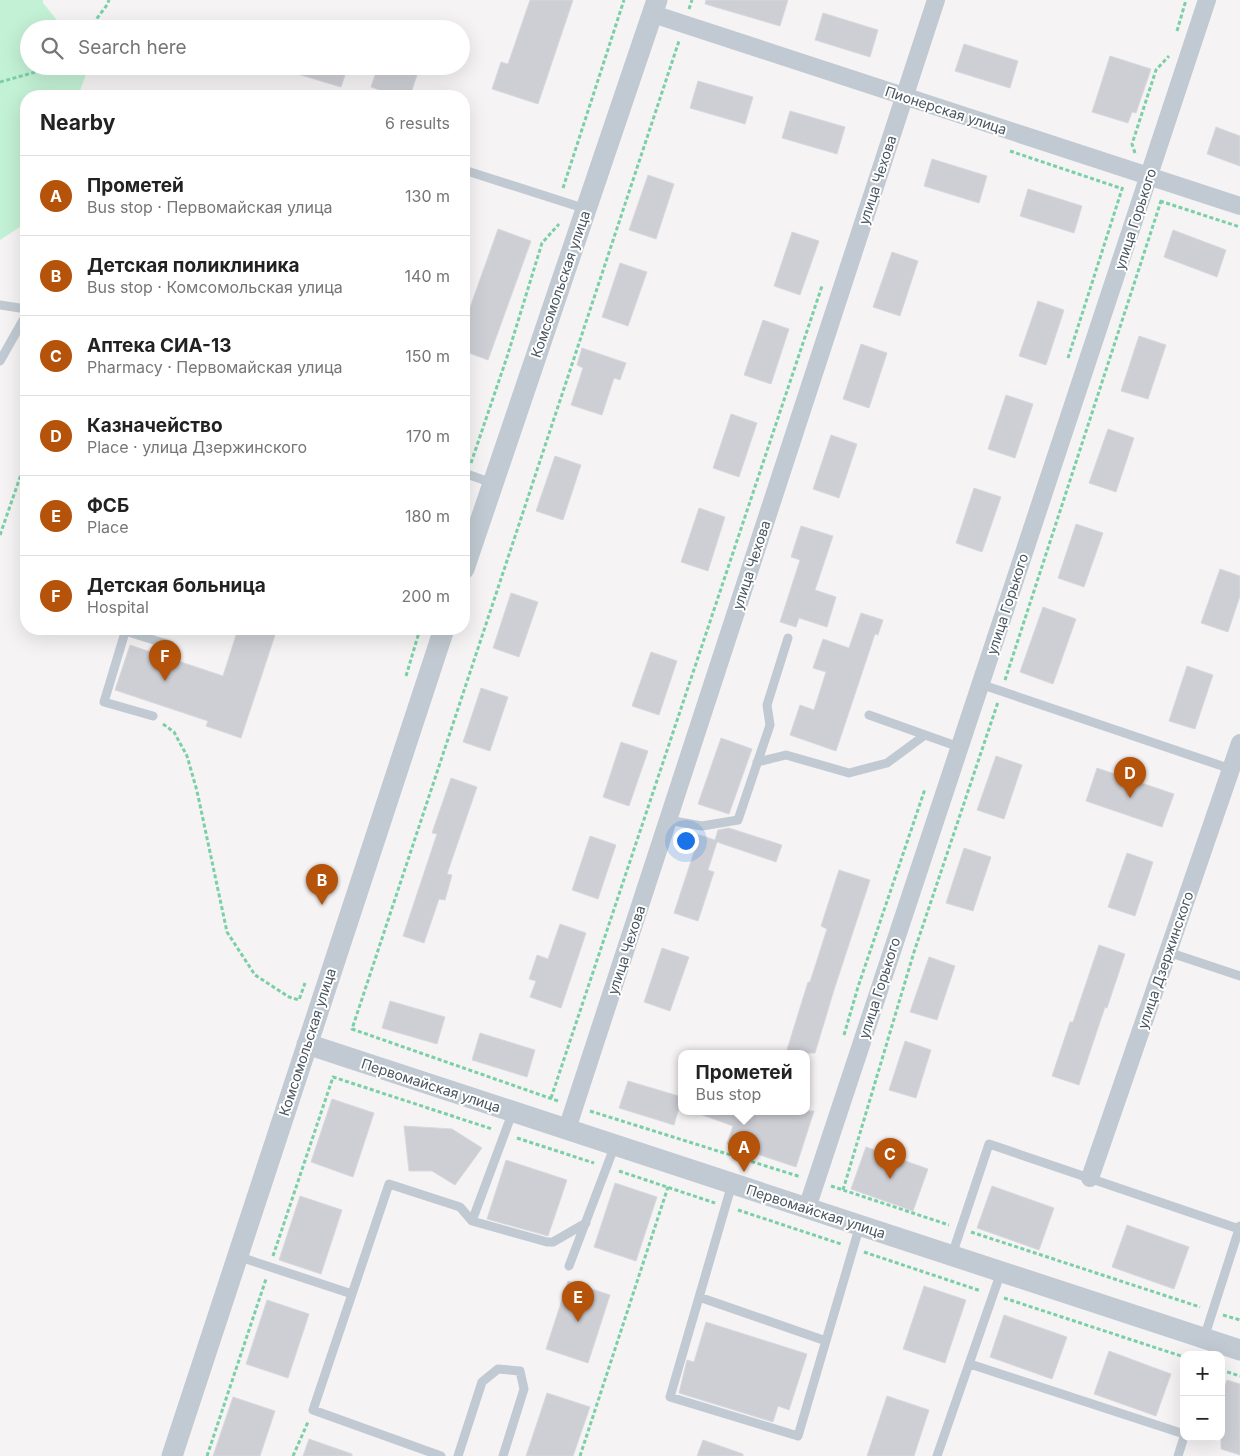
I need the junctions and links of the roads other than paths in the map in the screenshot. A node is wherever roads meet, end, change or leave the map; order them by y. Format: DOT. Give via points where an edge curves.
graph roads {
  1 [pos="936,0"];
  2 [pos="1208,0"];
  3 [pos="655,7"];
  4 [pos="904,96"];
  5 [pos="470,172"];
  6 [pos="1149,176"];
  7 [pos="1240,206"];
  8 [pos="581,208"];
  9 [pos="0,305"];
  10 [pos="20,308"];
  11 [pos="20,326"];
  12 [pos="0,361"];
  13 [pos="470,476"];
  14 [pos="492,483"];
  15 [pos="470,551"];
  16 [pos="124,635"];
  17 [pos="142,635"];
  18 [pos="442,635"];
  19 [pos="788,638"];
  20 [pos="170,644"];
  21 [pos="980,684"];
  22 [pos="869,715"];
  23 [pos="153,716"];
  24 [pos="926,735"];
  25 [pos="1240,743"];
  26 [pos="960,747"];
  27 [pos="757,762"];
  28 [pos="1231,769"];
  29 [pos="668,820"];
  30 [pos="1168,952"];
  31 [pos="1240,976"];
  32 [pos="307,1044"];
  33 [pos="513,1111"];
  34 [pos="567,1129"];
  35 [pos="615,1145"];
  36 [pos="1090,1178"];
  37 [pos="732,1183"];
  38 [pos="807,1208"];
  39 [pos="472,1221"];
  40 [pos="586,1223"];
  41 [pos="860,1225"];
  42 [pos="1240,1227"];
  43 [pos="237,1256"];
  44 [pos="952,1256"];
  45 [pos="569,1266"];
  46 [pos="1001,1272"];
  47 [pos="352,1294"];
  48 [pos="699,1297"];
  49 [pos="826,1341"];
  50 [pos="1211,1343"];
  51 [pos="1240,1350"];
  52 [pos="970,1364"];
  53 [pos="1180,1435"];
  54 [pos="1182,1441"];
  55 [pos="172,1456"];
  56 [pos="441,1456"];
  57 [pos="458,1456"];
  58 [pos="503,1456"];
  59 [pos="937,1456"];
  60 [pos="1178,1456"];
  1 -- 4 [label="street, улица Чехова"];
  2 -- 6 [label="street, улица Горького"];
  3 -- 4 [label="street, Пионерская улица" via="684,24"];
  3 -- 8 [label="street, Комсомольская улица"];
  4 -- 6 [label="street, Пионерская улица"];
  4 -- 29 [label="street, улица Чехова"];
  5 -- 8 [label="lane"];
  6 -- 7 [label="street, Пионерская улица"];
  6 -- 21 [label="street, улица Горького"];
  8 -- 14 [label="street, Комсомольская улица"];
  9 -- 10 [label="lane"];
  11 -- 12 [label="lane"];
  13 -- 14 [label="lane"];
  14 -- 15 [label="street, Комсомольская улица"];
  16 -- 23 [label="lane" via="104,702"];
  17 -- 20 [label="lane"];
  18 -- 32 [label="street, Комсомольская улица"];
  19 -- 27 [label="lane" via="767,705 770,725"];
  21 -- 26 [label="street, улица Горького"];
  21 -- 28 [label="lane"];
  22 -- 24 [label="lane"];
  24 -- 26 [label="lane"];
  24 -- 27 [label="lane" via="887,763 849,773 786,755"];
  25 -- 28 [label="street, улица Дзержинского"];
  26 -- 38 [label="street, улица Горького"];
  27 -- 29 [label="lane" via="738,820 702,826"];
  28 -- 30 [label="street, улица Дзержинского"];
  29 -- 34 [label="street, улица Чехова"];
  30 -- 31 [label="lane"];
  30 -- 36 [label="street, улица Дзержинского"];
  32 -- 33 [label="street, Первомайская улица"];
  32 -- 43 [label="street, Комсомольская улица"];
  33 -- 34 [label="street, Первомайская улица"];
  33 -- 39 [label="lane"];
  34 -- 35 [label="street, Первомайская улица"];
  35 -- 37 [label="street, Первомайская улица"];
  35 -- 40 [label="lane"];
  36 -- 42 [label="lane"];
  36 -- 44 [label="lane" via="989,1144"];
  37 -- 38 [label="street, Первомайская улица"];
  37 -- 48 [label="lane"];
  38 -- 41 [label="street, Первомайская улица"];
  39 -- 40 [label="lane" via="547,1242 553,1242"];
  39 -- 47 [label="lane" via="460,1207 389,1184"];
  40 -- 45 [label="lane"];
  41 -- 44 [label="street, Первомайская улица"];
  41 -- 49 [label="lane"];
  42 -- 50 [label="lane" via="1212,1311"];
  43 -- 47 [label="lane"];
  43 -- 55 [label="street, Комсомольская улица"];
  44 -- 46 [label="street, Первомайская улица"];
  46 -- 50 [label="street, Первомайская улица"];
  46 -- 52 [label="lane"];
  47 -- 56 [label="lane" via="313,1410"];
  48 -- 49 [label="lane"];
  48 -- 49 [label="lane" via="670,1397 798,1436"];
  50 -- 51 [label="street, Первомайская улица"];
  52 -- 53 [label="lane"];
  52 -- 59 [label="lane"];
  54 -- 60 [label="lane"];
  57 -- 58 [label="lane" via="482,1382 498,1369 520,1371 524,1388"];
}
